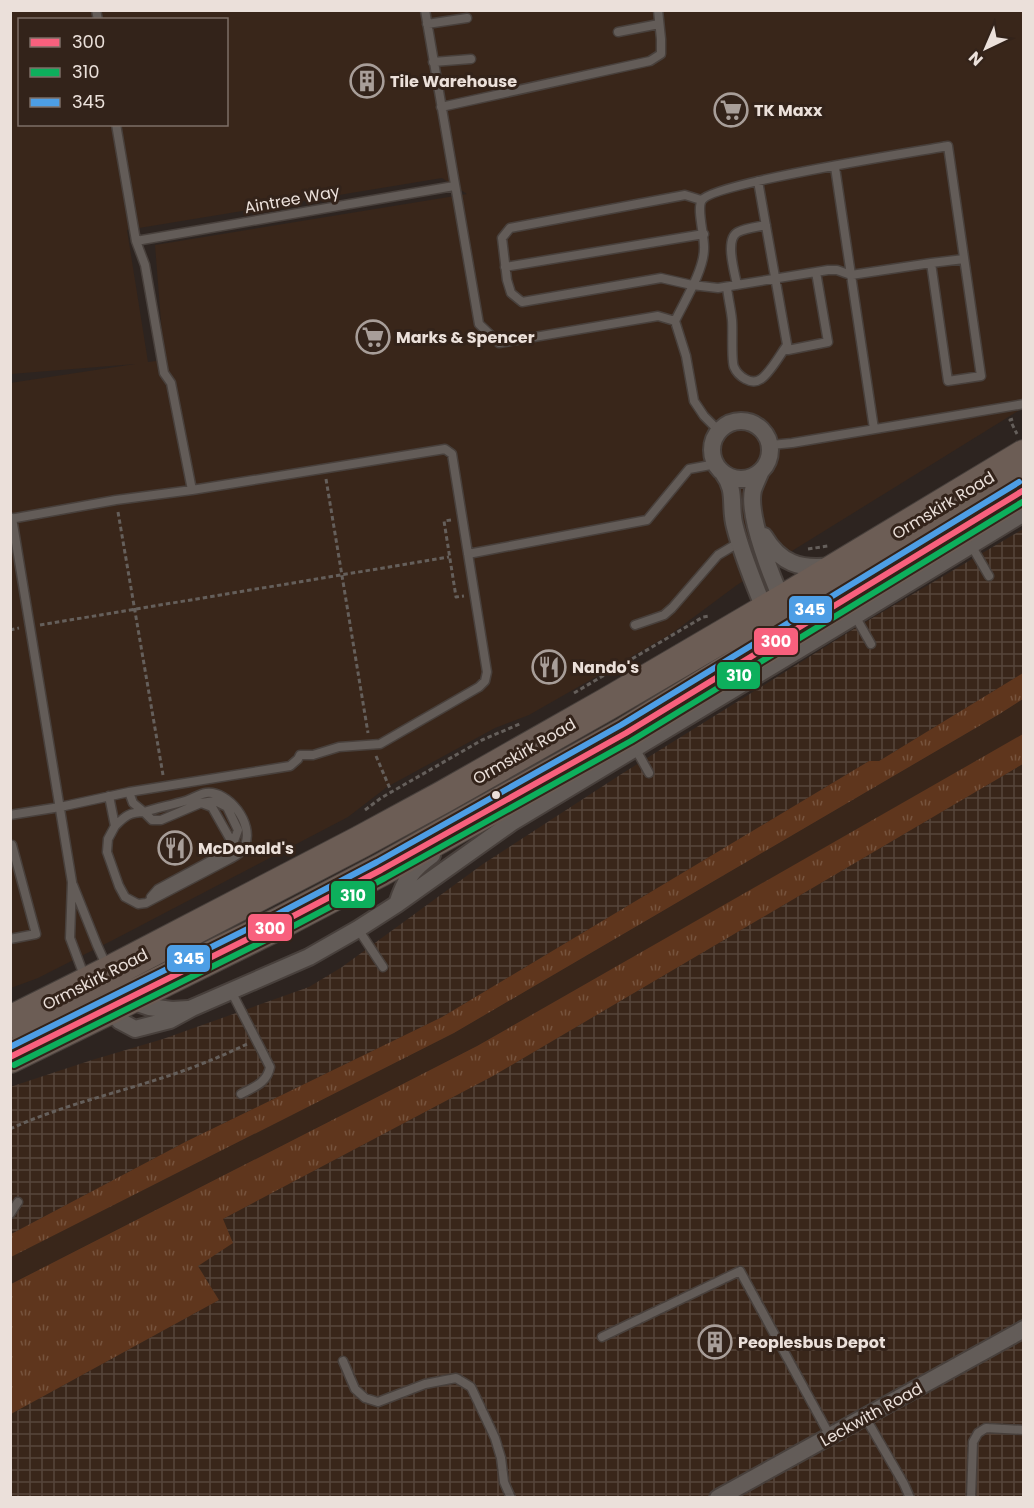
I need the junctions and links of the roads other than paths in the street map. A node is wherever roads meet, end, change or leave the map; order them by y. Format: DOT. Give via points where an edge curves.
graph roads {
  1 [pos="424,10"];
  2 [pos="658,10"];
  3 [pos="467,18"];
  4 [pos="427,24"];
  5 [pos="660,24"];
  6 [pos="618,32"];
  7 [pos="471,60"];
  8 [pos="433,62"];
  9 [pos="441,107"];
  10 [pos="116,126"];
  11 [pos="835,167"];
  12 [pos="758,181"];
  13 [pos="454,186"];
  14 [pos="701,201"];
  15 [pos="766,225"];
  16 [pos="704,234"];
  17 [pos="136,241"];
  18 [pos="964,259"];
  19 [pos="931,264"];
  20 [pos="505,267"];
  21 [pos="816,273"];
  22 [pos="851,275"];
  23 [pos="775,279"];
  24 [pos="692,285"];
  25 [pos="737,285"];
  26 [pos="726,287"];
  27 [pos="675,321"];
  28 [pos="787,345"];
  29 [pos="1020,405"];
  30 [pos="874,429"];
  31 [pos="719,431"];
  32 [pos="771,445"];
  33 [pos="1020,445"];
  34 [pos="720,469"];
  35 [pos="760,473"];
  36 [pos="192,490"];
  37 [pos="1023,490"];
  38 [pos="1023,513"];
  39 [pos="753,514"];
  40 [pos="11,519"];
  41 [pos="740,542"];
  42 [pos="971,545"];
  43 [pos="468,554"];
  44 [pos="843,564"];
  45 [pos="989,576"];
  46 [pos="781,613"];
  47 [pos="855,616"];
  48 [pos="635,625"];
  49 [pos="871,644"];
  50 [pos="634,748"];
  51 [pos="649,773"];
  52 [pos="534,784"];
  53 [pos="129,792"];
  54 [pos="109,796"];
  55 [pos="201,803"];
  56 [pos="60,807"];
  57 [pos="144,812"];
  58 [pos="10,815"];
  59 [pos="115,826"];
  60 [pos="233,844"];
  61 [pos="10,846"];
  62 [pos="72,882"];
  63 [pos="146,903"];
  64 [pos="397,904"];
  65 [pos="358,929"];
  66 [pos="10,939"];
  67 [pos="382,968"];
  68 [pos="109,989"];
  69 [pos="231,991"];
  70 [pos="192,1008"];
  71 [pos="10,1022"];
  72 [pos="10,1038"];
  73 [pos="10,1057"];
  74 [pos="241,1094"];
  75 [pos="18,1202"];
  76 [pos="10,1214"];
  77 [pos="1023,1329"];
  78 [pos="602,1337"];
  79 [pos="344,1361"];
  80 [pos="865,1417"];
  81 [pos="1023,1430"];
  82 [pos="830,1436"];
  83 [pos="511,1497"];
  84 [pos="718,1497"];
  85 [pos="910,1497"];
  86 [pos="971,1497"];
  1 -- 4 [label="lane"];
  2 -- 5 [label="lane"];
  3 -- 4 [label="lane"];
  4 -- 8 [label="lane"];
  5 -- 6 [label="lane"];
  5 -- 9 [label="lane" via="661,54 650,61"];
  7 -- 8 [label="lane"];
  8 -- 9 [label="lane"];
  9 -- 13 [label="lane"];
  10 -- 17 [label="lane"];
  11 -- 12 [label="lane"];
  11 -- 18 [label="lane" via="948,146"];
  11 -- 22 [label="lane"];
  12 -- 14 [label="lane" via="715,192"];
  12 -- 15 [label="lane"];
  13 -- 17 [label="lane, Aintree Way"];
  13 -- 27 [label="lane" via="478,324 500,343 658,316"];
  14 -- 16 [label="lane"];
  14 -- 20 [label="lane" via="685,195 510,228 502,238"];
  15 -- 23 [label="lane"];
  15 -- 25 [label="lane" via="737,232 732,237 730,248"];
  16 -- 20 [label="lane"];
  16 -- 24 [label="lane" via="701,267"];
  17 -- 36 [label="lane" via="164,373 171,382"];
  18 -- 19 [label="lane"];
  18 -- 19 [label="lane" via="981,376 948,381"];
  19 -- 22 [label="lane"];
  20 -- 24 [label="lane" via="511,293 522,302 661,278"];
  21 -- 22 [label="lane" via="837,270"];
  21 -- 23 [label="lane"];
  21 -- 28 [label="lane" via="828,342 788,350"];
  22 -- 30 [label="lane"];
  23 -- 25 [label="lane"];
  23 -- 28 [label="lane"];
  24 -- 26 [label="lane"];
  24 -- 27 [label="lane"];
  25 -- 26 [label="lane"];
  26 -- 28 [label="lane" via="732,319 732,360 744,379 761,379"];
  27 -- 31 [label="lane" via="694,401"];
  29 -- 30 [label="lane"];
  30 -- 32 [label="lane"];
  31 -- 32 [label="street" via="726,424 745,420 762,429"];
  31 -- 34 [label="street" via="712,447"];
  32 -- 35 [label="street" via="769,460"];
  33 -- 44 [label="highway, Ormskirk Road"];
  34 -- 35 [label="street" via="742,479"];
  34 -- 41 [label="street" via="732,488 734,525"];
  34 -- 43 [label="lane" via="689,469 647,520"];
  35 -- 39 [label="street" via="753,491"];
  36 -- 40 [label="lane"];
  36 -- 43 [label="lane" via="442,448 452,454"];
  37 -- 46 [label="highway, Ormskirk Road"];
  38 -- 42 [label="street"];
  39 -- 44 [label="street" via="776,554 783,558 808,567"];
  39 -- 46 [label="street"];
  40 -- 56 [label="lane"];
  41 -- 46 [label="street"];
  41 -- 48 [label="lane" via="717,555 664,615"];
  42 -- 45 [label="lane"];
  42 -- 47 [label="street"];
  43 -- 53 [label="lane" via="487,672 479,687 375,745 339,747 300,755 290,766"];
  44 -- 46 [label="highway, Ormskirk Road"];
  46 -- 52 [label="highway, Ormskirk Road" via="626,733"];
  46 -- 68 [label="highway, Ormskirk Road" via="607,704 349,848"];
  47 -- 49 [label="lane"];
  47 -- 50 [label="street"];
  50 -- 51 [label="lane"];
  50 -- 64 [label="street" via="511,823"];
  52 -- 64 [label="street" via="416,868 405,882"];
  52 -- 68 [label="highway, Ormskirk Road" via="265,930"];
  53 -- 54 [label="lane"];
  53 -- 57 [label="lane"];
  54 -- 56 [label="lane"];
  54 -- 59 [label="lane"];
  55 -- 57 [label="lane" via="161,820 152,820"];
  55 -- 60 [label="lane" via="212,807"];
  55 -- 60 [label="lane" via="215,801 227,807 238,830"];
  56 -- 58 [label="lane"];
  56 -- 62 [label="lane"];
  57 -- 59 [label="lane" via="134,812"];
  57 -- 63 [label="lane" via="207,793 218,795 235,805 247,834 241,852"];
  59 -- 63 [label="lane" via="107,852 119,886 125,897 138,904"];
  60 -- 63 [label="lane" via="225,853 158,889"];
  61 -- 66 [label="lane" via="36,934"];
  62 -- 68 [label="lane" via="97,945"];
  62 -- 68 [label="lane" via="70,938"];
  64 -- 65 [label="street"];
  65 -- 67 [label="lane"];
  65 -- 69 [label="street" via="309,957"];
  68 -- 70 [label="street" via="149,1007"];
  68 -- 70 [label="street" via="120,1021 135,1029 170,1020"];
  68 -- 71 [label="highway, Ormskirk Road"];
  68 -- 72 [label="street, Ormskirk Road"];
  68 -- 73 [label="highway, Ormskirk Road"];
  69 -- 70 [label="street"];
  69 -- 74 [label="lane" via="270,1067 261,1084"];
  75 -- 76 [label="lane"];
  77 -- 80 [label="street, Leckwith Road"];
  78 -- 82 [label="lane" via="740,1271"];
  79 -- 83 [label="lane" via="355,1389 378,1402 425,1384 456,1378 471,1387 495,1438"];
  80 -- 82 [label="street, Leckwith Road"];
  80 -- 85 [label="lane"];
  81 -- 86 [label="lane" via="986,1428 978,1433 973,1442"];
  82 -- 84 [label="street, Leckwith Road"];
}
